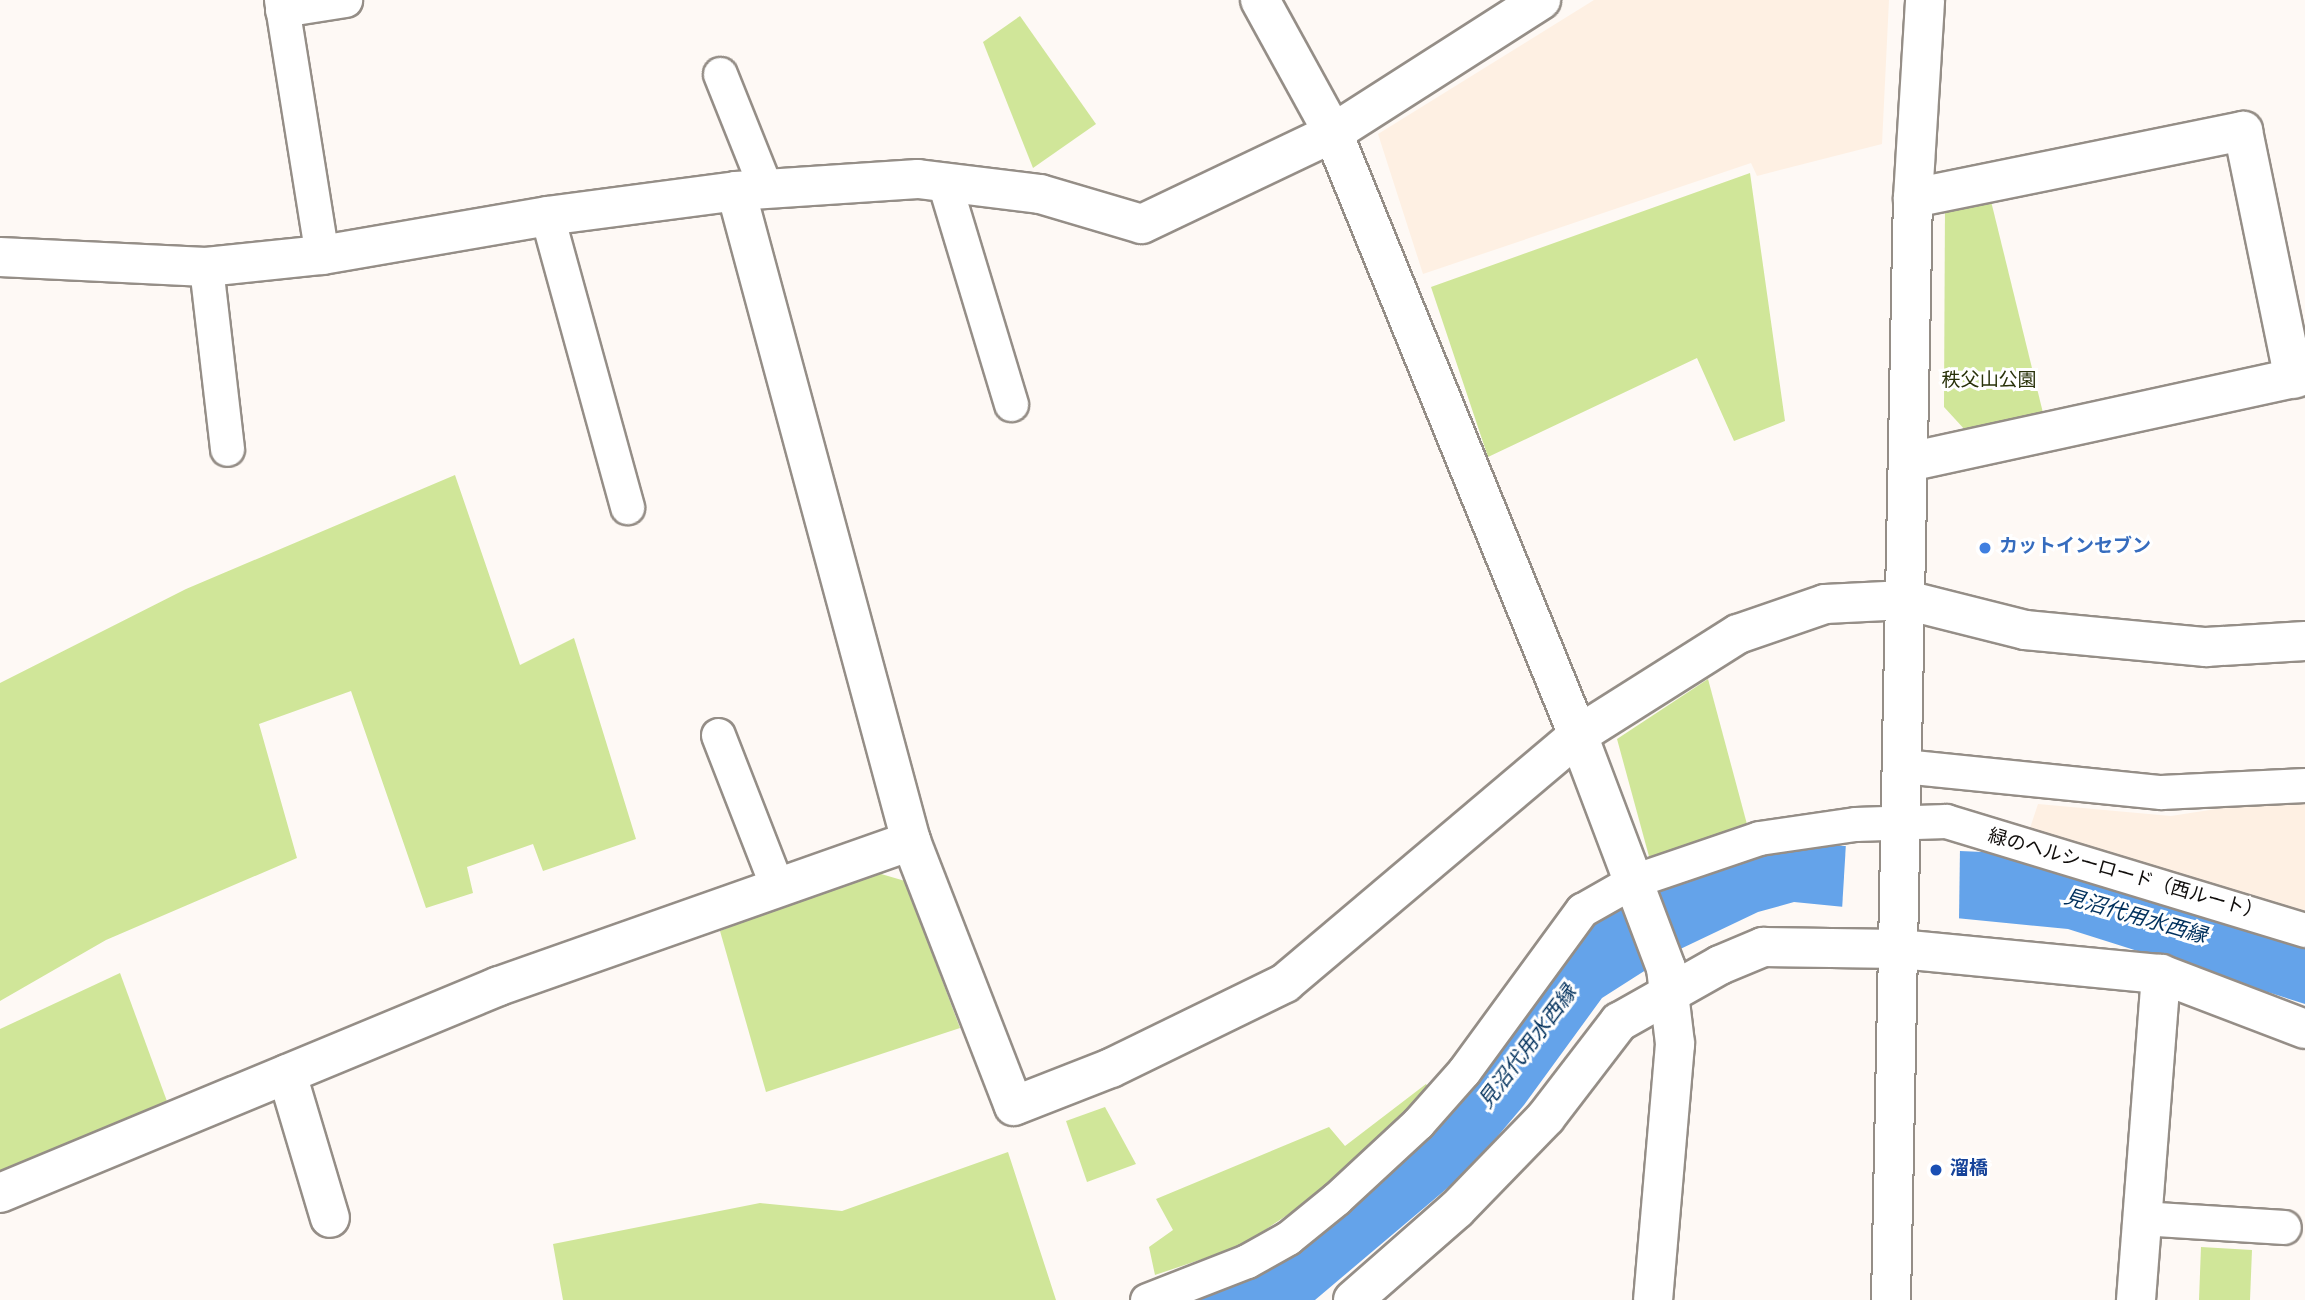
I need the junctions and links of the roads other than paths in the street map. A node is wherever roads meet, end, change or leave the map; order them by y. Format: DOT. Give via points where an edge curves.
graph roads {
  1 [pos="345,0"];
  2 [pos="1260,0"];
  3 [pos="1541,0"];
  4 [pos="1925,0"];
  5 [pos="281,5"];
  6 [pos="720,74"];
  7 [pos="1333,133"];
  8 [pos="944,182"];
  9 [pos="751,190"];
  10 [pos="1913,198"];
  11 [pos="547,216"];
  12 [pos="322,255"];
  13 [pos="0,257"];
  14 [pos="206,267"];
  15 [pos="2300,377"];
  16 [pos="1011,404"];
  17 [pos="227,449"];
  18 [pos="1909,462"];
  19 [pos="627,507"];
  20 [pos="1906,600"];
  21 [pos="2305,641"];
  22 [pos="718,735"];
  23 [pos="1578,735"];
  24 [pos="1903,766"];
  25 [pos="2305,785"];
  26 [pos="1902,831"];
  27 [pos="911,841"];
  28 [pos="1630,883"];
  29 [pos="777,886"];
  30 [pos="2305,930"];
  31 [pos="1899,936"];
  32 [pos="2161,974"];
  33 [pos="1668,982"];
  34 [pos="2305,1029"];
  35 [pos="287,1074"];
  36 [pos="0,1194"];
  37 [pos="330,1218"];
  38 [pos="2141,1218"];
  39 [pos="2284,1227"];
  40 [pos="1147,1300"];
  41 [pos="1353,1300"];
  42 [pos="1653,1300"];
  43 [pos="1891,1300"];
  44 [pos="2136,1300"];
  1 -- 5 [label="lane"];
  2 -- 7 [label="street"];
  3 -- 7 [label="street"];
  4 -- 10 [label="street"];
  5 -- 12 [label="lane"];
  6 -- 9 [label="lane"];
  7 -- 8 [label="street" via="1142,224 1040,194"];
  7 -- 23 [label="street"];
  8 -- 9 [label="street" via="918,179"];
  8 -- 16 [label="lane"];
  9 -- 11 [label="street"];
  9 -- 27 [label="street"];
  10 -- 15 [label="street" via="2243,131"];
  10 -- 18 [label="street"];
  11 -- 12 [label="street"];
  11 -- 19 [label="lane"];
  12 -- 14 [label="street"];
  13 -- 14 [label="street"];
  14 -- 17 [label="lane"];
  15 -- 18 [label="street"];
  18 -- 20 [label="street"];
  20 -- 21 [label="street" via="2025,630 2206,647"];
  20 -- 23 [label="street" via="1825,604 1738,634"];
  20 -- 24 [label="street"];
  22 -- 29 [label="lane"];
  23 -- 27 [label="street" via="1285,983 1111,1068 1014,1106"];
  23 -- 28 [label="street"];
  24 -- 25 [label="lane" via="2161,792"];
  24 -- 26 [label="street"];
  26 -- 28 [label="lane" via="1856,824 1759,838"];
  26 -- 30 [label="lane, 緑のヘルシーロード（西ルート）" via="1946,821"];
  26 -- 31 [label="street"];
  27 -- 29 [label="street"];
  28 -- 33 [label="street"];
  28 -- 40 [label="lane" via="1582,910 1464,1071 1418,1123 1336,1199 1288,1238 1247,1261"];
  29 -- 35 [label="street" via="499,986"];
  31 -- 32 [label="street"];
  31 -- 33 [label="street" via="1763,947"];
  31 -- 43 [label="street"];
  32 -- 34 [label="street"];
  32 -- 38 [label="street"];
  33 -- 41 [label="street" via="1619,1022 1537,1126 1457,1209"];
  33 -- 42 [label="street" via="1675,1044"];
  35 -- 36 [label="street"];
  35 -- 37 [label="street"];
  38 -- 39 [label="lane"];
  38 -- 44 [label="street"];
}
